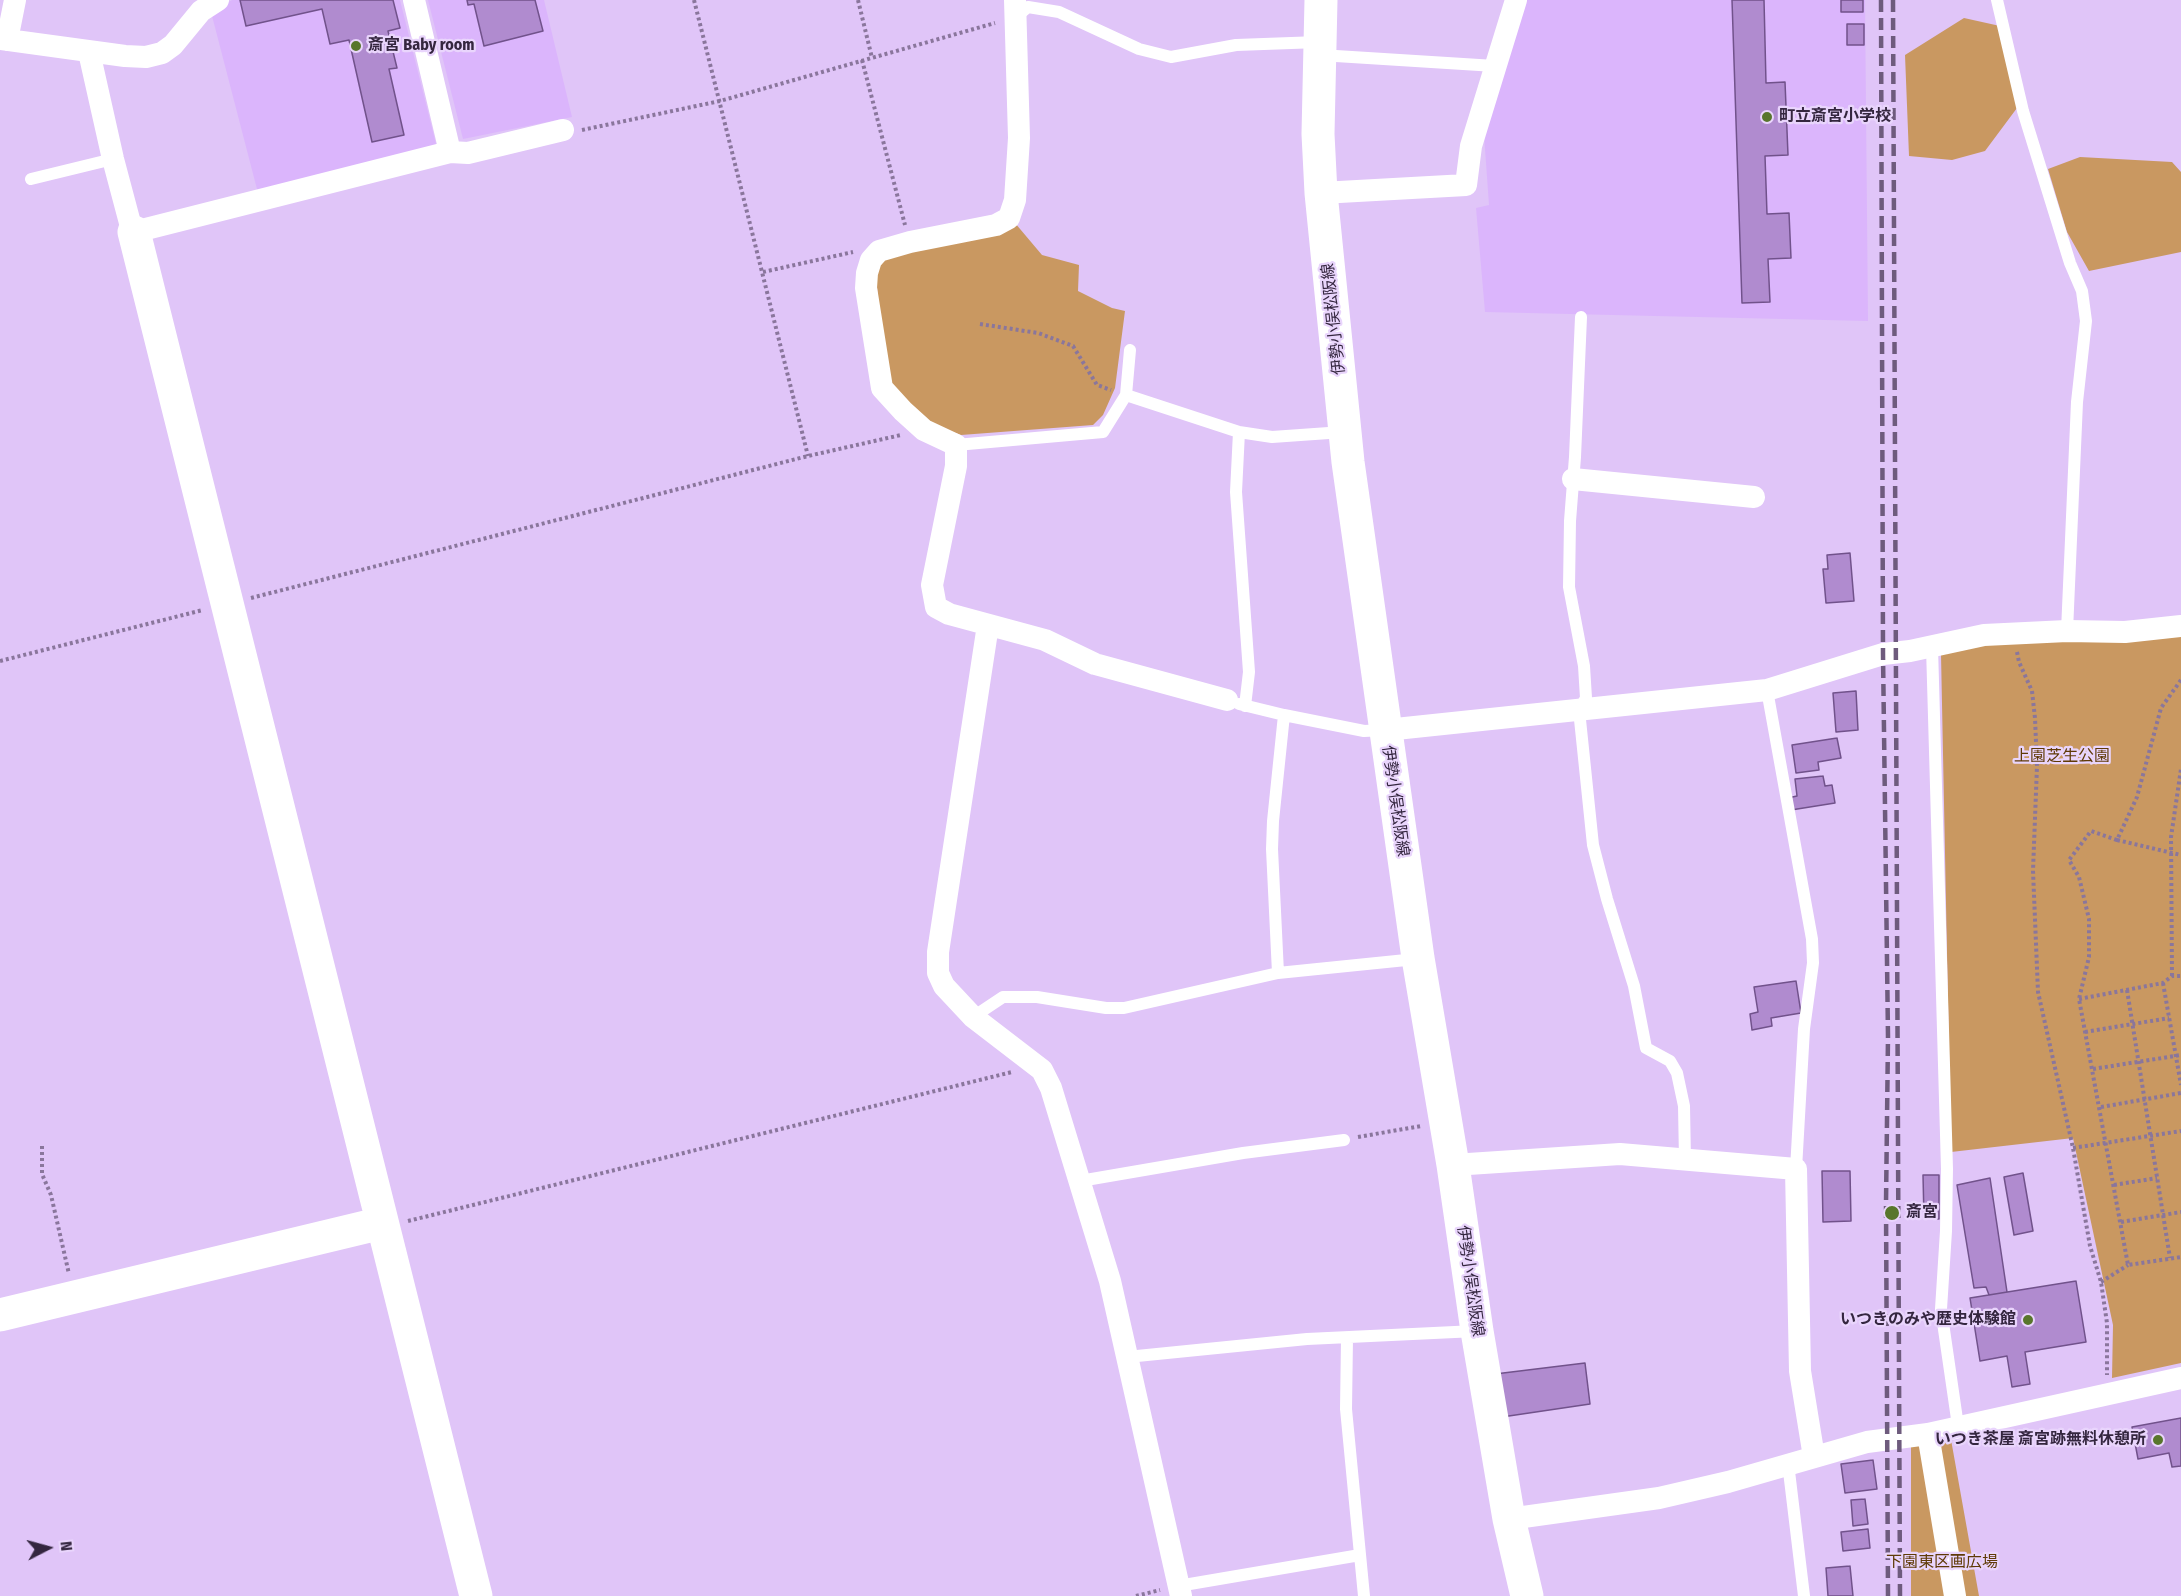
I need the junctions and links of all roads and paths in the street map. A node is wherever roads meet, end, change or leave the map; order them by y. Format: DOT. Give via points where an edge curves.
graph roads {
  1 [pos="15,0"];
  2 [pos="218,0"];
  3 [pos="414,0"];
  4 [pos="694,0"];
  5 [pos="858,0"];
  6 [pos="1322,0"];
  7 [pos="1516,0"];
  8 [pos="1997,0"];
  9 [pos="1016,8"];
  10 [pos="4,39"];
  11 [pos="1319,49"];
  12 [pos="89,52"];
  13 [pos="872,58"];
  14 [pos="862,60"];
  15 [pos="1495,66"];
  16 [pos="720,101"];
  17 [pos="562,130"];
  18 [pos="450,152"];
  19 [pos="114,159"];
  20 [pos="31,179"];
  21 [pos="1321,193"];
  22 [pos="134,232"];
  23 [pos="910,242"];
  24 [pos="879,251"];
  25 [pos="763,272"];
  26 [pos="1581,317"];
  27 [pos="981,324"];
  28 [pos="1130,350"];
  29 [pos="1126,395"];
  30 [pos="924,430"];
  31 [pos="1239,432"];
  32 [pos="1345,432"];
  33 [pos="956,445"];
  34 [pos="808,456"];
  35 [pos="1573,479"];
  36 [pos="1754,497"];
  37 [pos="227,604"];
  38 [pos="988,625"];
  39 [pos="2181,626"];
  40 [pos="2067,631"];
  41 [pos="2014,634"];
  42 [pos="1932,647"];
  43 [pos="0,661"];
  44 [pos="2181,680"];
  45 [pos="1767,690"];
  46 [pos="1236,703"];
  47 [pos="1579,710"];
  48 [pos="1284,715"];
  49 [pos="1386,730"];
  50 [pos="2181,769"];
  51 [pos="2117,840"];
  52 [pos="2171,851"];
  53 [pos="2181,855"];
  54 [pos="1418,958"];
  55 [pos="1278,973"];
  56 [pos="2172,976"];
  57 [pos="2181,976"];
  58 [pos="2163,983"];
  59 [pos="2127,990"];
  60 [pos="2079,999"];
  61 [pos="973,1017"];
  62 [pos="2169,1018"];
  63 [pos="2133,1024"];
  64 [pos="2085,1032"];
  65 [pos="2178,1055"];
  66 [pos="1029,1058"];
  67 [pos="2138,1061"];
  68 [pos="2093,1069"];
  69 [pos="2181,1085"];
  70 [pos="2181,1093"];
  71 [pos="2145,1100"];
  72 [pos="2101,1107"];
  73 [pos="1446,1121"];
  74 [pos="2181,1131"];
  75 [pos="2150,1136"];
  76 [pos="1344,1140"];
  77 [pos="2107,1144"];
  78 [pos="42,1146"];
  79 [pos="2073,1148"];
  80 [pos="1685,1160"];
  81 [pos="1453,1165"];
  82 [pos="1796,1169"];
  83 [pos="2157,1178"];
  84 [pos="1080,1181"];
  85 [pos="2114,1185"];
  86 [pos="2181,1212"];
  87 [pos="2163,1215"];
  88 [pos="2121,1222"];
  89 [pos="383,1225"];
  90 [pos="2181,1257"];
  91 [pos="2170,1258"];
  92 [pos="2128,1265"];
  93 [pos="2101,1282"];
  94 [pos="74,1296"];
  95 [pos="0,1315"];
  96 [pos="1477,1331"];
  97 [pos="1347,1338"];
  98 [pos="1127,1357"];
  99 [pos="2181,1378"];
  100 [pos="2105,1394"];
  101 [pos="1958,1426"];
  102 [pos="1928,1434"];
  103 [pos="1814,1457"];
  104 [pos="1788,1464"];
  105 [pos="1509,1519"];
  106 [pos="1360,1555"];
  107 [pos="1179,1591"];
  108 [pos="476,1596"];
  109 [pos="1364,1596"];
  110 [pos="1527,1596"];
  111 [pos="1804,1596"];
  112 [pos="1955,1596"];
  1 -- 10 [label="street"];
  2 -- 12 [label="street" via="201,11 173,45 162,52 146,57"];
  3 -- 18 [label="street"];
  4 -- 16 [label="path"];
  5 -- 13 [label="path"];
  6 -- 11 [label="street, 伊勢小俣松阪線"];
  7 -- 15 [label="street"];
  8 -- 40 [label="lane" via="2023,111 2082,291 2086,321 2077,402"];
  9 -- 11 [label="lane" via="1059,12 1139,49 1172,57 1236,45"];
  9 -- 13 [label="path"];
  9 -- 23 [label="street" via="1019,138 1016,200 1009,218 996,225"];
  10 -- 12 [label="street"];
  11 -- 15 [label="lane"];
  11 -- 21 [label="street, 伊勢小俣松阪線"];
  12 -- 19 [label="street"];
  13 -- 14 [label="path"];
  14 -- 16 [label="path"];
  14 -- 23 [label="path"];
  15 -- 21 [label="street" via="1471,146 1466,185"];
  16 -- 17 [label="path" via="574,132"];
  16 -- 25 [label="path"];
  17 -- 18 [label="street" via="468,153"];
  18 -- 22 [label="street"];
  19 -- 20 [label="lane"];
  19 -- 22 [label="street"];
  21 -- 32 [label="street, 伊勢小俣松阪線"];
  22 -- 37 [label="street"];
  23 -- 24 [label="street"];
  24 -- 25 [label="path" via="865,250"];
  24 -- 30 [label="street" via="867,273 866,288 880,381 882,388"];
  25 -- 34 [label="path"];
  26 -- 35 [label="lane"];
  27 -- 29 [label="path" via="1038,333 1073,346 1097,385"];
  28 -- 29 [label="lane"];
  29 -- 31 [label="lane"];
  29 -- 33 [label="lane" via="1103,432"];
  30 -- 33 [label="street"];
  30 -- 34 [label="path"];
  31 -- 32 [label="lane" via="1272,437"];
  31 -- 46 [label="lane" via="1236,492 1249,672"];
  32 -- 49 [label="street, 伊勢小俣松阪線"];
  33 -- 38 [label="street" via="956,466 932,585 936,607"];
  34 -- 37 [label="path"];
  35 -- 36 [label="street"];
  35 -- 47 [label="lane" via="1569,587 1586,698"];
  37 -- 43 [label="path"];
  37 -- 89 [label="street"];
  38 -- 46 [label="street" via="1045,640 1095,664"];
  38 -- 61 [label="street" via="938,952 938,973 944,987"];
  39 -- 40 [label="street" via="2125,632"];
  40 -- 41 [label="street"];
  41 -- 42 [label="street" via="1984,635"];
  41 -- 79 [label="path" via="2019,662 2032,691 2035,718 2033,871 2038,992"];
  42 -- 45 [label="street" via="1883,654"];
  42 -- 101 [label="lane" via="1947,1169 1941,1309"];
  44 -- 51 [label="path" via="2161,708 2137,797"];
  45 -- 47 [label="street"];
  45 -- 82 [label="lane" via="1812,939"];
  46 -- 48 [label="lane"];
  47 -- 49 [label="street"];
  47 -- 80 [label="lane" via="1593,845 1634,987 1646,1048 1670,1061 1677,1073 1684,1106"];
  48 -- 49 [label="lane" via="1364,731"];
  48 -- 55 [label="lane" via="1272,849"];
  49 -- 54 [label="street, 伊勢小俣松阪線"];
  50 -- 52 [label="path"];
  51 -- 52 [label="path"];
  51 -- 60 [label="path" via="2091,831 2069,860 2079,877 2088,919 2089,957"];
  52 -- 53 [label="path"];
  52 -- 56 [label="path"];
  54 -- 55 [label="lane"];
  54 -- 73 [label="street, 伊勢小俣松阪線"];
  55 -- 61 [label="lane" via="1124,1008 1037,997 1003,997"];
  56 -- 57 [label="path"];
  56 -- 58 [label="path"];
  58 -- 59 [label="path"];
  58 -- 62 [label="path"];
  59 -- 60 [label="path"];
  59 -- 63 [label="path"];
  60 -- 64 [label="path"];
  61 -- 66 [label="street"];
  62 -- 63 [label="path"];
  62 -- 65 [label="path"];
  63 -- 64 [label="path"];
  63 -- 67 [label="path"];
  64 -- 68 [label="path"];
  65 -- 67 [label="path"];
  65 -- 69 [label="path"];
  66 -- 84 [label="street" via="1042,1070 1051,1088"];
  66 -- 89 [label="path" via="1015,1071"];
  67 -- 68 [label="path"];
  67 -- 71 [label="path"];
  68 -- 72 [label="path"];
  70 -- 71 [label="path"];
  71 -- 72 [label="path"];
  71 -- 75 [label="path"];
  72 -- 77 [label="path"];
  73 -- 76 [label="path"];
  73 -- 81 [label="street, 伊勢小俣松阪線"];
  74 -- 75 [label="path"];
  75 -- 77 [label="path"];
  75 -- 83 [label="path"];
  76 -- 84 [label="lane"];
  77 -- 79 [label="path"];
  77 -- 85 [label="path"];
  78 -- 94 [label="path" via="42,1174 51,1195"];
  79 -- 93 [label="path" via="2090,1246"];
  80 -- 81 [label="street" via="1620,1154"];
  80 -- 82 [label="street"];
  81 -- 96 [label="street, 伊勢小俣松阪線"];
  82 -- 103 [label="street" via="1800,1371"];
  83 -- 85 [label="path"];
  83 -- 87 [label="path"];
  84 -- 98 [label="street" via="1110,1281"];
  85 -- 88 [label="path"];
  86 -- 87 [label="path"];
  87 -- 88 [label="path"];
  87 -- 91 [label="path"];
  88 -- 92 [label="path"];
  89 -- 94 [label="street"];
  89 -- 108 [label="street"];
  90 -- 91 [label="path"];
  91 -- 92 [label="path"];
  92 -- 93 [label="path"];
  93 -- 100 [label="path" via="2108,1323"];
  94 -- 95 [label="street"];
  96 -- 97 [label="lane"];
  96 -- 105 [label="street, 伊勢小俣松阪線"];
  97 -- 98 [label="lane"];
  97 -- 106 [label="lane" via="1346,1409"];
  98 -- 107 [label="street"];
  99 -- 100 [label="street"];
  100 -- 101 [label="street"];
  101 -- 102 [label="street"];
  102 -- 103 [label="street" via="1867,1442"];
  102 -- 112 [label="street"];
  103 -- 104 [label="street"];
  104 -- 105 [label="street" via="1659,1498"];
  104 -- 111 [label="lane"];
  105 -- 110 [label="street, 伊勢小俣松阪線"];
  106 -- 107 [label="lane"];
  106 -- 109 [label="lane"];
}
